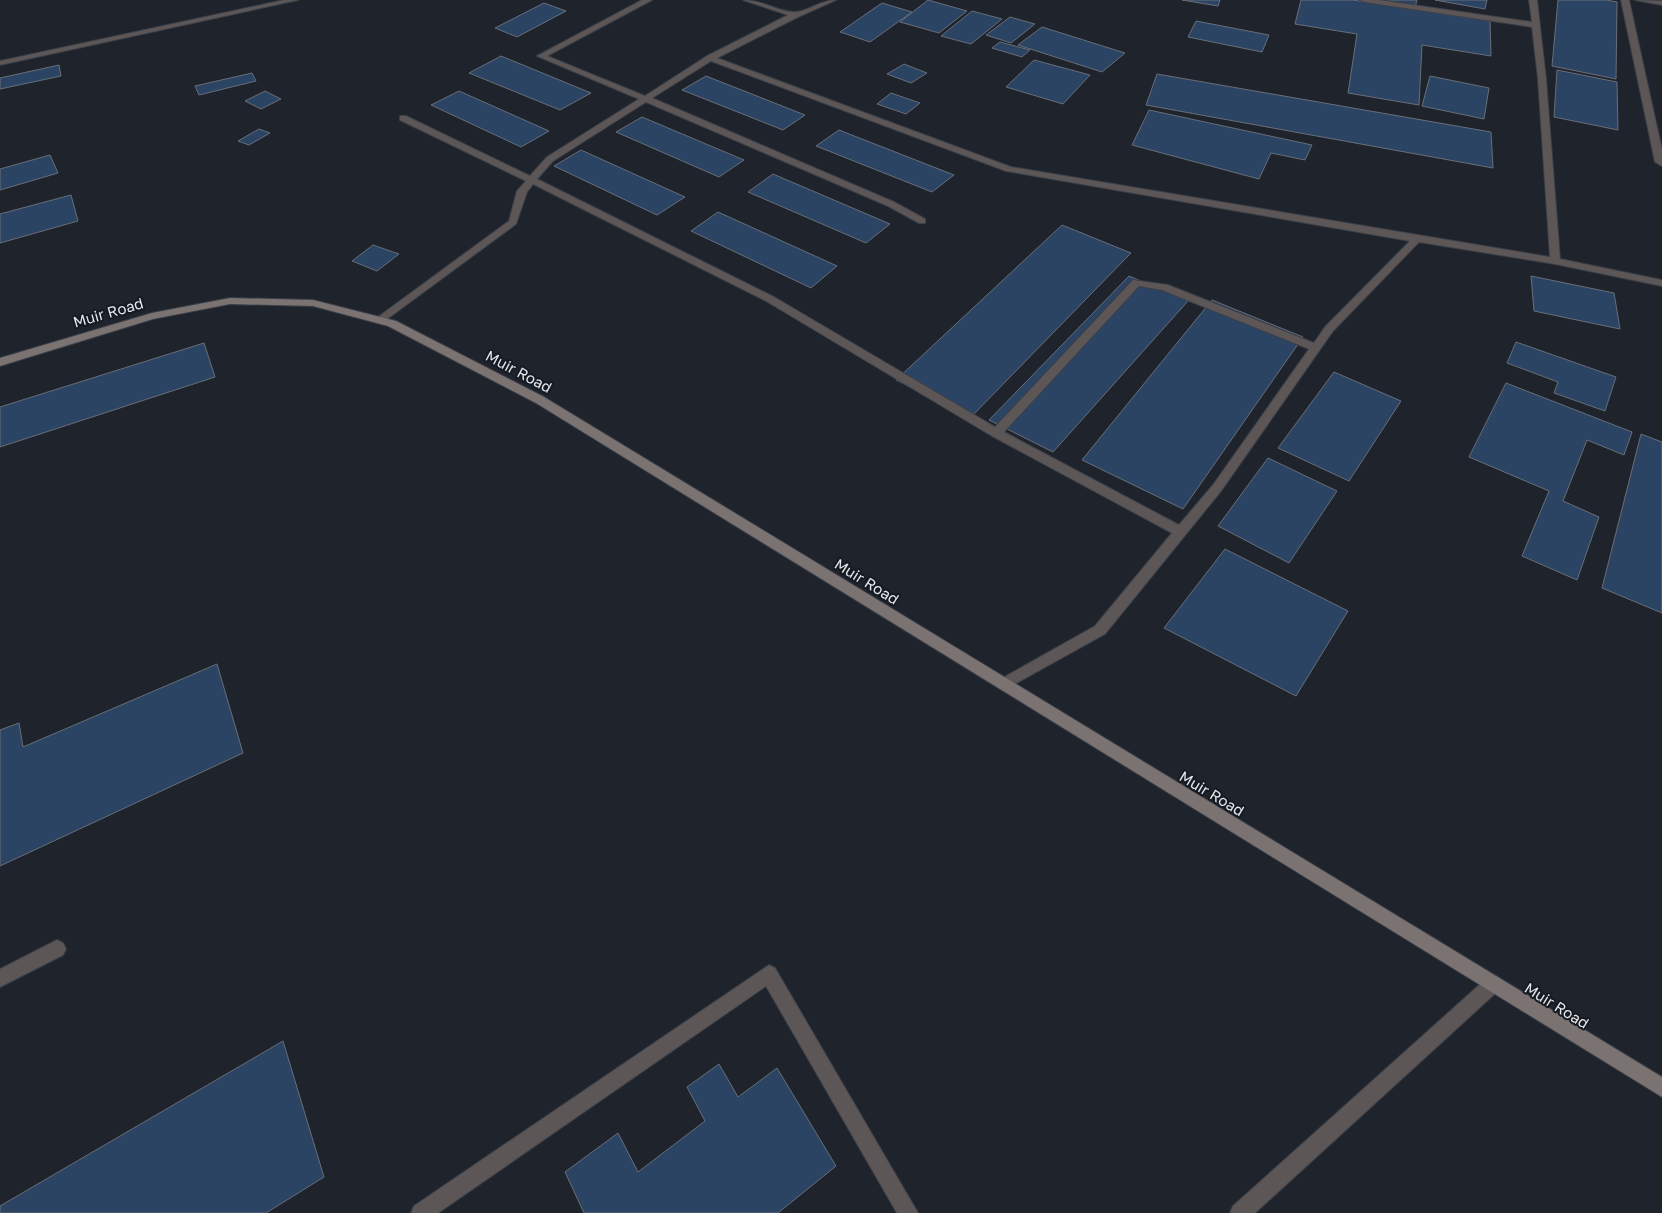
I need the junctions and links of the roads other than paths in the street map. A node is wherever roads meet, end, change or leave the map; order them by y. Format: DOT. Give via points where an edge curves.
graph roads {
  1 [pos="294,0"];
  2 [pos="648,0"];
  3 [pos="747,0"];
  4 [pos="832,0"];
  5 [pos="1364,0"];
  6 [pos="1533,0"];
  7 [pos="1625,0"];
  8 [pos="1639,0"];
  9 [pos="1657,2"];
  10 [pos="795,15"];
  11 [pos="1536,24"];
  12 [pos="710,58"];
  13 [pos="0,63"];
  14 [pos="646,98"];
  15 [pos="403,118"];
  16 [pos="1662,163"];
  17 [pos="532,180"];
  18 [pos="922,221"];
  19 [pos="1416,239"];
  20 [pos="1555,260"];
  21 [pos="1662,283"];
  22 [pos="379,320"];
  23 [pos="1316,348"];
  24 [pos="0,362"];
  25 [pos="996,433"];
  26 [pos="1181,532"];
  27 [pos="1004,684"];
  28 [pos="57,949"];
  29 [pos="0,978"];
  30 [pos="1493,984"];
  31 [pos="1662,1088"];
  32 [pos="420,1213"];
  33 [pos="908,1213"];
  34 [pos="1240,1213"];
  1 -- 13 [label="street"];
  2 -- 14 [label="street" via="541,56"];
  3 -- 10 [label="street"];
  4 -- 10 [label="street"];
  5 -- 11 [label="street"];
  6 -- 11 [label="street"];
  7 -- 16 [label="street"];
  8 -- 9 [label="street"];
  10 -- 12 [label="street"];
  11 -- 20 [label="street"];
  12 -- 14 [label="street"];
  12 -- 19 [label="street" via="1009,169"];
  14 -- 17 [label="street" via="550,158"];
  14 -- 18 [label="street" via="891,204"];
  15 -- 17 [label="street"];
  17 -- 22 [label="street" via="522,191 513,222"];
  17 -- 25 [label="street" via="770,299"];
  19 -- 20 [label="street"];
  19 -- 23 [label="street" via="1329,329"];
  20 -- 21 [label="street"];
  22 -- 24 [label="main road, Muir Road" via="313,303 230,301 152,316"];
  22 -- 27 [label="main road, Muir Road" via="392,323 540,400"];
  23 -- 25 [label="street" via="1164,287 1137,282"];
  23 -- 26 [label="street" via="1217,488"];
  25 -- 26 [label="street"];
  26 -- 27 [label="street" via="1100,630"];
  27 -- 30 [label="main road, Muir Road"];
  28 -- 29 [label="street"];
  30 -- 31 [label="main road, Muir Road"];
  30 -- 34 [label="street"];
  32 -- 33 [label="street" via="768,974"];
}
